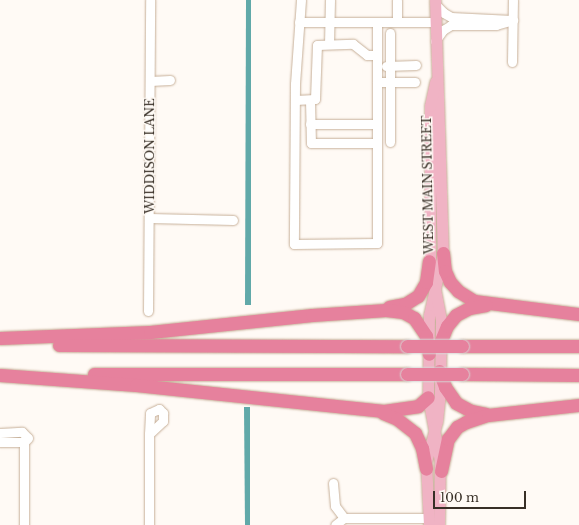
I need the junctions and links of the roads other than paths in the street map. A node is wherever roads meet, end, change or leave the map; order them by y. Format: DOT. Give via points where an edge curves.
graph roads {
  1 [pos="150,0"];
  2 [pos="300,0"];
  3 [pos="330,0"];
  4 [pos="334,0"];
  5 [pos="397,0"];
  6 [pos="513,0"];
  7 [pos="435,2"];
  8 [pos="513,20"];
  9 [pos="330,21"];
  10 [pos="299,22"];
  11 [pos="377,22"];
  12 [pos="398,22"];
  13 [pos="435,22"];
  14 [pos="390,33"];
  15 [pos="435,41"];
  16 [pos="329,44"];
  17 [pos="377,45"];
  18 [pos="390,45"];
  19 [pos="377,55"];
  20 [pos="512,62"];
  21 [pos="416,65"];
  22 [pos="377,66"];
  23 [pos="390,66"];
  24 [pos="436,79"];
  25 [pos="170,80"];
  26 [pos="150,81"];
  27 [pos="377,82"];
  28 [pos="415,82"];
  29 [pos="390,83"];
  30 [pos="295,100"];
  31 [pos="310,100"];
  32 [pos="310,124"];
  33 [pos="377,128"];
  34 [pos="390,132"];
  35 [pos="390,142"];
  36 [pos="377,143"];
  37 [pos="150,218"];
  38 [pos="233,220"];
  39 [pos="443,253"];
  40 [pos="429,261"];
  41 [pos="435,289"];
  42 [pos="487,305"];
  43 [pos="370,310"];
  44 [pos="148,311"];
  45 [pos="579,314"];
  46 [pos="0,338"];
  47 [pos="440,343"];
  48 [pos="0,345"];
  49 [pos="579,346"];
  50 [pos="430,354"];
  51 [pos="440,371"];
  52 [pos="0,374"];
  53 [pos="579,374"];
  54 [pos="428,397"];
  55 [pos="579,405"];
  56 [pos="375,411"];
  57 [pos="495,414"];
  58 [pos="434,431"];
  59 [pos="0,433"];
  60 [pos="149,434"];
  61 [pos="25,437"];
  62 [pos="0,442"];
  63 [pos="426,469"];
  64 [pos="441,471"];
  65 [pos="332,483"];
  66 [pos="344,518"];
  67 [pos="388,522"];
  68 [pos="426,522"];
  69 [pos="24,525"];
  70 [pos="149,525"];
  71 [pos="335,525"];
  72 [pos="440,525"];
  1 -- 26 [label="street, WIDDISON LANE"];
  2 -- 10 [label="street"];
  3 -- 4 [label="street"];
  3 -- 9 [label="street"];
  5 -- 12 [label="street"];
  6 -- 8 [label="street"];
  7 -- 8 [label="street" via="444,13 451,16"];
  7 -- 13 [label="main road, WEST MAIN STREET"];
  8 -- 15 [label="street" via="496,25 451,25 443,30"];
  8 -- 20 [label="street"];
  9 -- 10 [label="street"];
  9 -- 11 [label="street"];
  9 -- 16 [label="street"];
  10 -- 30 [label="street"];
  11 -- 12 [label="street"];
  11 -- 17 [label="street"];
  12 -- 13 [label="street"];
  13 -- 15 [label="main road, WEST MAIN STREET"];
  14 -- 18 [label="street"];
  15 -- 24 [label="main road, WEST MAIN STREET"];
  16 -- 19 [label="street" via="353,44 365,54"];
  16 -- 31 [label="street" via="316,47 316,96"];
  17 -- 18 [label="street"];
  17 -- 19 [label="street"];
  18 -- 23 [label="street"];
  19 -- 22 [label="street"];
  21 -- 23 [label="street"];
  22 -- 23 [label="street"];
  22 -- 27 [label="street"];
  23 -- 29 [label="street"];
  24 -- 39 [label="main road, WEST MAIN STREET" via="440,104"];
  24 -- 40 [label="main road, WEST MAIN STREET" via="430,106"];
  25 -- 26 [label="street"];
  26 -- 37 [label="street, WIDDISON LANE"];
  27 -- 29 [label="street"];
  27 -- 33 [label="street"];
  28 -- 29 [label="street"];
  29 -- 34 [label="street"];
  30 -- 31 [label="street"];
  30 -- 36 [label="street" via="294,244 377,243"];
  31 -- 32 [label="street"];
  32 -- 33 [label="street"];
  32 -- 36 [label="street" via="310,138 315,144"];
  33 -- 34 [label="street"];
  33 -- 36 [label="street"];
  34 -- 35 [label="street"];
  37 -- 38 [label="street"];
  37 -- 44 [label="street, WIDDISON LANE"];
  39 -- 41 [label="main road, WEST MAIN STREET"];
  39 -- 42 [label="highway" via="445,271 454,287 467,298"];
  40 -- 41 [label="main road, WEST MAIN STREET"];
  40 -- 43 [label="highway" via="424,287 414,299 400,306"];
  41 -- 47 [label="main road, WEST MAIN STREET" via="440,312"];
  41 -- 50 [label="main road, WEST MAIN STREET" via="429,315"];
  42 -- 45 [label="highway"];
  42 -- 47 [label="highway" via="469,308 456,315 447,326"];
  43 -- 46 [label="highway" via="150,332"];
  43 -- 50 [label="highway" via="399,311 414,318 426,336"];
  47 -- 51 [label="main road, WEST MAIN STREET"];
  48 -- 49 [label="highway, bridge"];
  50 -- 54 [label="main road, WEST MAIN STREET"];
  51 -- 57 [label="highway" via="447,392 462,407"];
  51 -- 58 [label="main road, WEST MAIN STREET" via="440,401"];
  52 -- 53 [label="highway, bridge"];
  52 -- 56 [label="highway" via="136,385"];
  54 -- 56 [label="highway" via="410,409"];
  54 -- 58 [label="main road, WEST MAIN STREET"];
  55 -- 57 [label="highway"];
  56 -- 63 [label="highway" via="397,419 415,433 422,448"];
  57 -- 64 [label="highway" via="473,419 454,430 446,444"];
  58 -- 63 [label="main road, WEST MAIN STREET"];
  58 -- 64 [label="main road, WEST MAIN STREET"];
  59 -- 61 [label="street"];
  60 -- 70 [label="street"];
  61 -- 62 [label="street"];
  61 -- 69 [label="street"];
  63 -- 68 [label="main road, WEST MAIN STREET"];
  64 -- 72 [label="main road, WEST MAIN STREET"];
  65 -- 66 [label="street" via="336,506"];
  66 -- 67 [label="street"];
  66 -- 71 [label="street"];
  67 -- 68 [label="street"];
}
